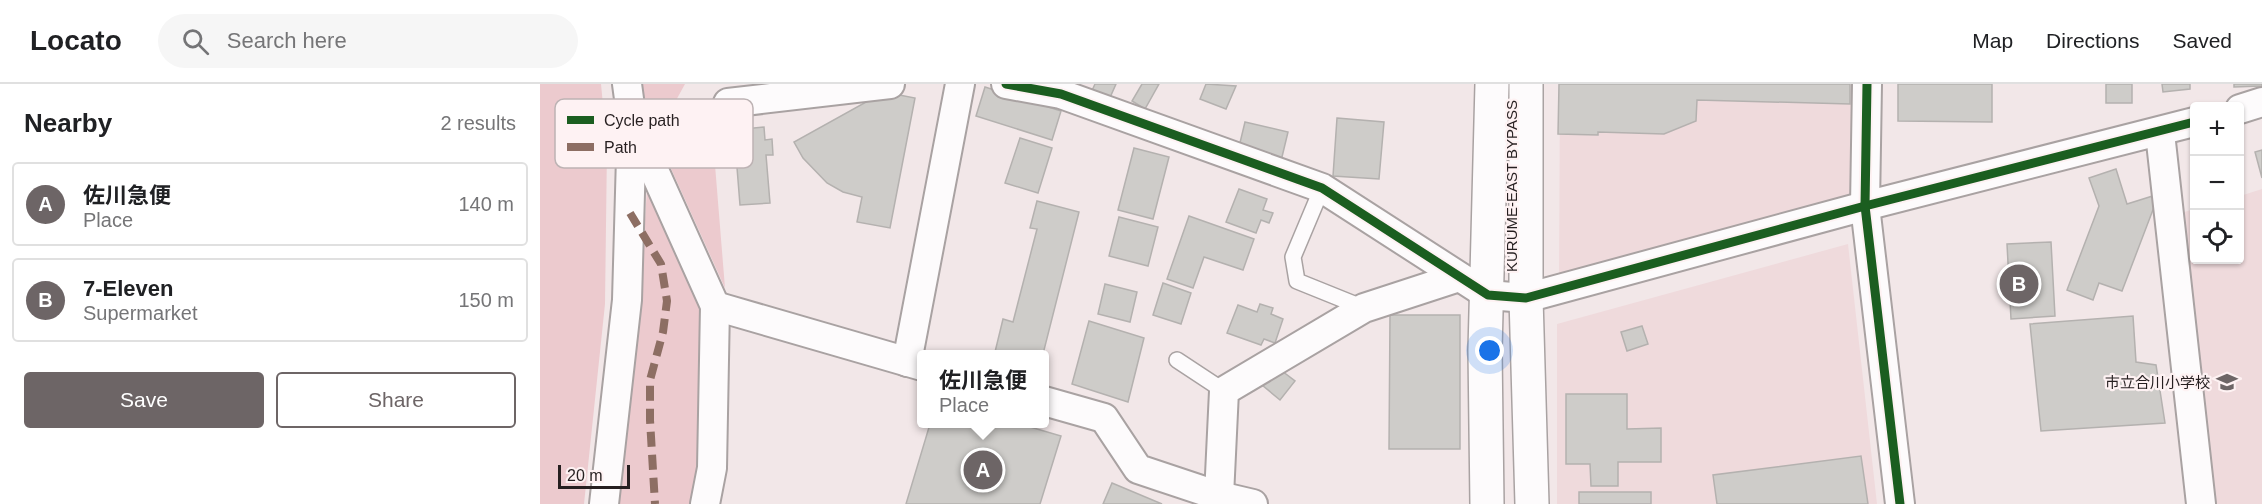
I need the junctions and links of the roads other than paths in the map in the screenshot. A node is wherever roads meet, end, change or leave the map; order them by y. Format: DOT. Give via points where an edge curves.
graph roads {
  1 [pos="627,84"];
  2 [pos="890,84"];
  3 [pos="960,84"];
  4 [pos="1006,84"];
  5 [pos="1492,84"];
  6 [pos="1526,84"];
  7 [pos="1867,84"];
  8 [pos="727,93"];
  9 [pos="629,99"];
  10 [pos="2262,102"];
  11 [pos="2244,108"];
  12 [pos="2190,123"];
  13 [pos="2160,133"];
  14 [pos="631,168"];
  15 [pos="653,168"];
  16 [pos="1322,188"];
  17 [pos="1864,206"];
  18 [pos="1459,277"];
  19 [pos="1488,295"];
  20 [pos="1526,298"];
  21 [pos="715,306"];
  22 [pos="1364,308"];
  23 [pos="1177,360"];
  24 [pos="914,364"];
  25 [pos="1224,391"];
  26 [pos="1049,402"];
  27 [pos="1221,499"];
  28 [pos="604,504"];
  29 [pos="705,504"];
  30 [pos="1253,504"];
  31 [pos="1487,504"];
  32 [pos="1532,504"];
  33 [pos="1900,504"];
  34 [pos="2201,504"];
  1 -- 9 [label="street"];
  2 -- 8 [label="street"];
  3 -- 24 [label="street"];
  4 -- 16 [label="street" via="1061,94"];
  5 -- 19 [label="highway, KURUME-EAST BYPASS"];
  6 -- 20 [label="highway, KURUME-EAST BYPASS"];
  7 -- 17 [label="street"];
  10 -- 11 [label="street"];
  12 -- 13 [label="street"];
  13 -- 17 [label="street"];
  13 -- 34 [label="street"];
  14 -- 28 [label="street" via="627,300"];
  15 -- 21 [label="street"];
  16 -- 18 [label="street"];
  16 -- 22 [label="lane" via="1293,257 1297,281"];
  17 -- 20 [label="street"];
  17 -- 33 [label="street"];
  18 -- 19 [label="street"];
  18 -- 22 [label="street"];
  19 -- 20 [label="street"];
  19 -- 31 [label="highway, KURUME-EAST BYPASS"];
  20 -- 32 [label="highway, KURUME-EAST BYPASS"];
  21 -- 24 [label="street"];
  21 -- 29 [label="street" via="712,468"];
  22 -- 25 [label="street"];
  23 -- 25 [label="lane"];
  25 -- 27 [label="street"];
  26 -- 27 [label="street" via="1104,418 1138,469"];
  27 -- 30 [label="street"];
}
